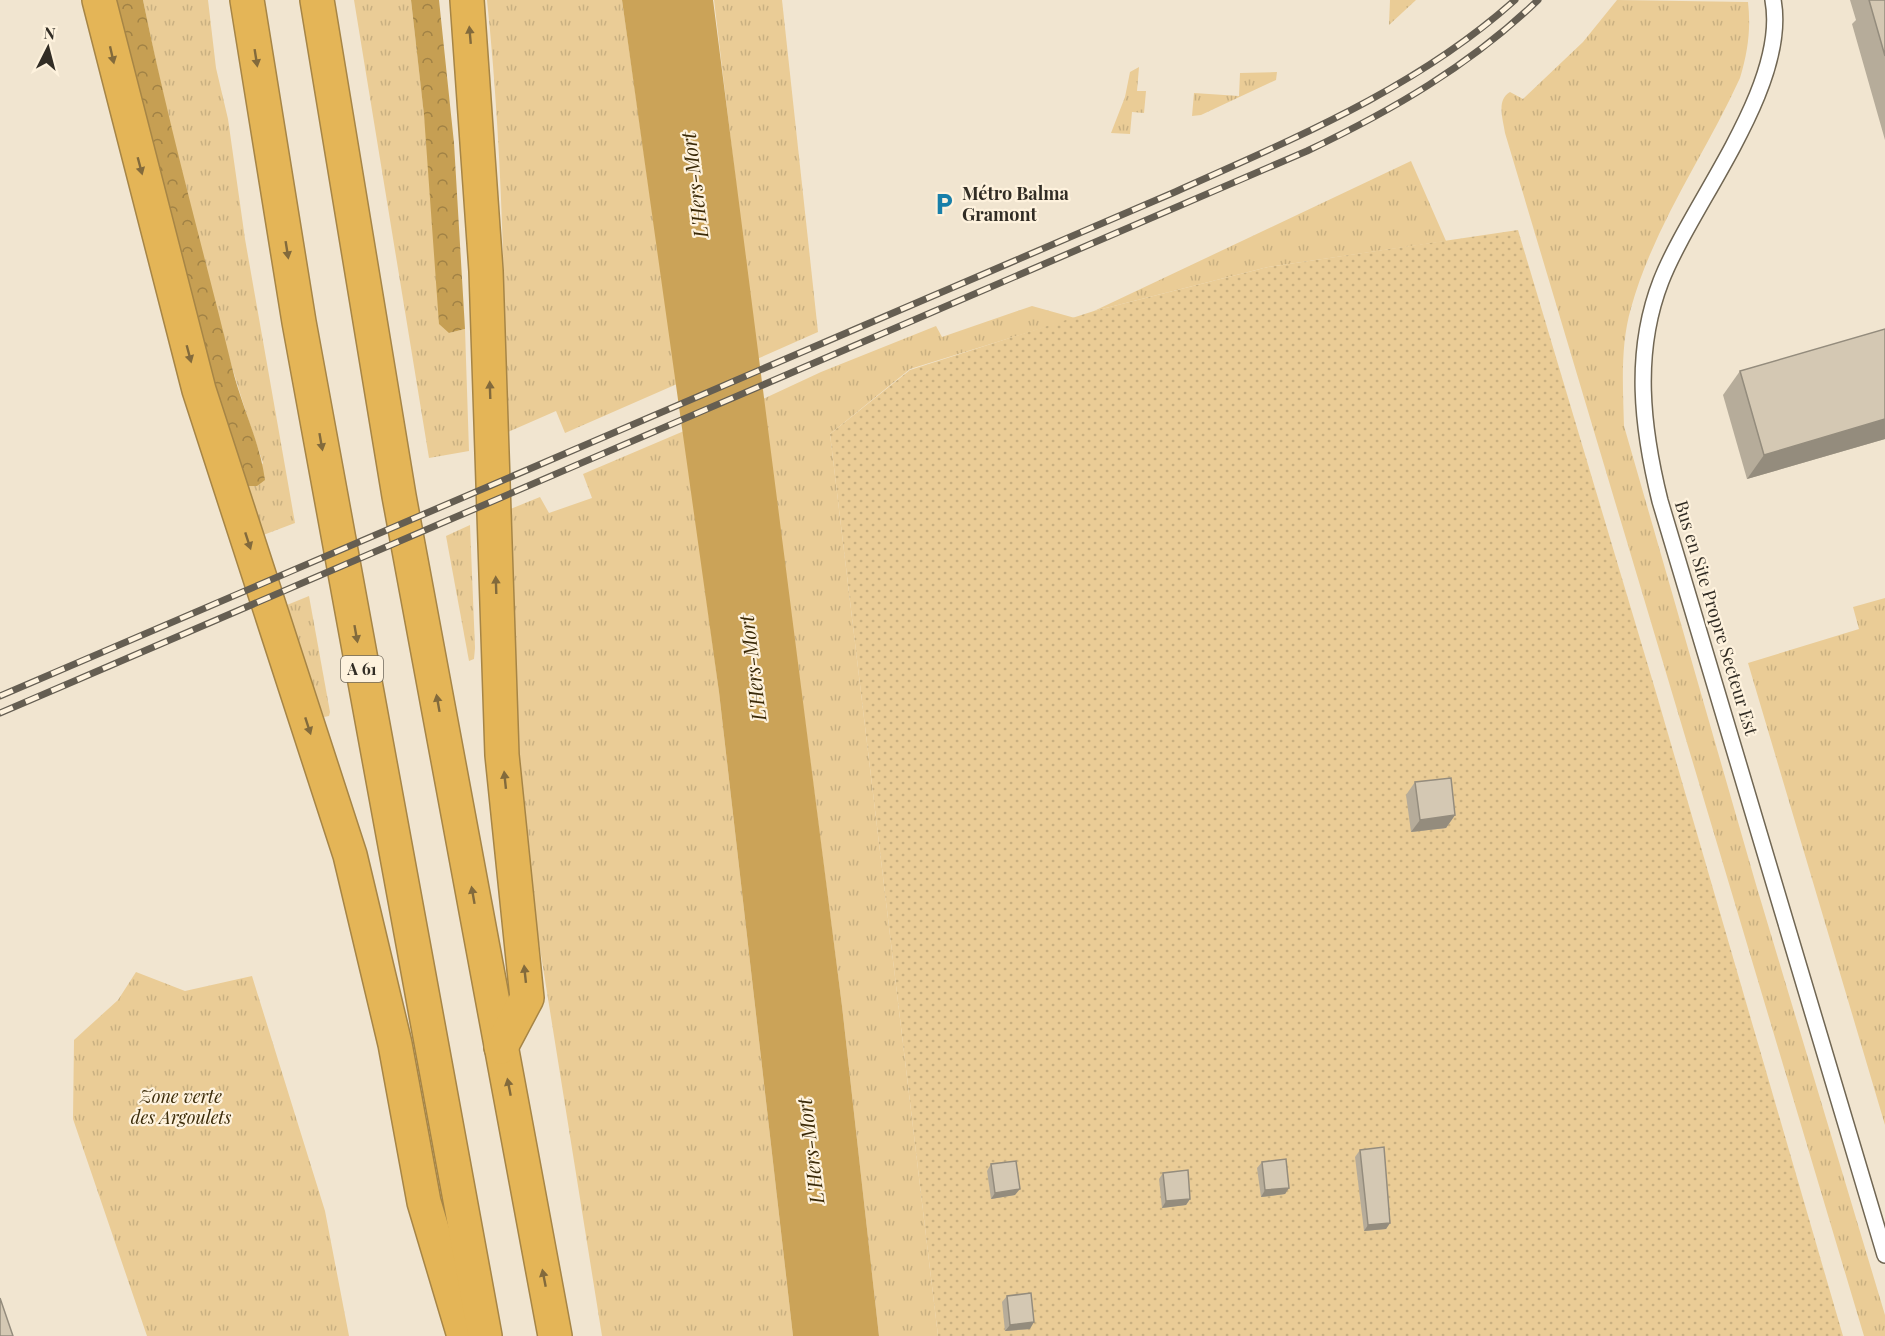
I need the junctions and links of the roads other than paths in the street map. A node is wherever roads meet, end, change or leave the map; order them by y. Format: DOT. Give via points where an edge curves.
graph roads {
  1 [pos="99,0"];
  2 [pos="247,0"];
  3 [pos="317,0"];
  4 [pos="467,0"];
  5 [pos="1773,0"];
  6 [pos="501,1047"];
  7 [pos="1885,1255"];
  8 [pos="464,1336"];
  9 [pos="485,1336"];
  10 [pos="555,1336"];
  1 -- 8 [label="highway, one-way" via="199,390 350,855 395,1044 424,1202"];
  2 -- 9 [label="highway, A 61, one-way" via="303,345"];
  6 -- 3 [label="highway, one-way" via="399,496"];
  6 -- 4 [label="highway, one-way" via="527,998 502,755 486,271"];
  5 -- 7 [label="lane, Bus en Site Propre Secteur Est" via="1773,33 1757,97 1661,281 1645,349 1643,406 1660,501"];
  10 -- 6 [label="highway, one-way"];
}
